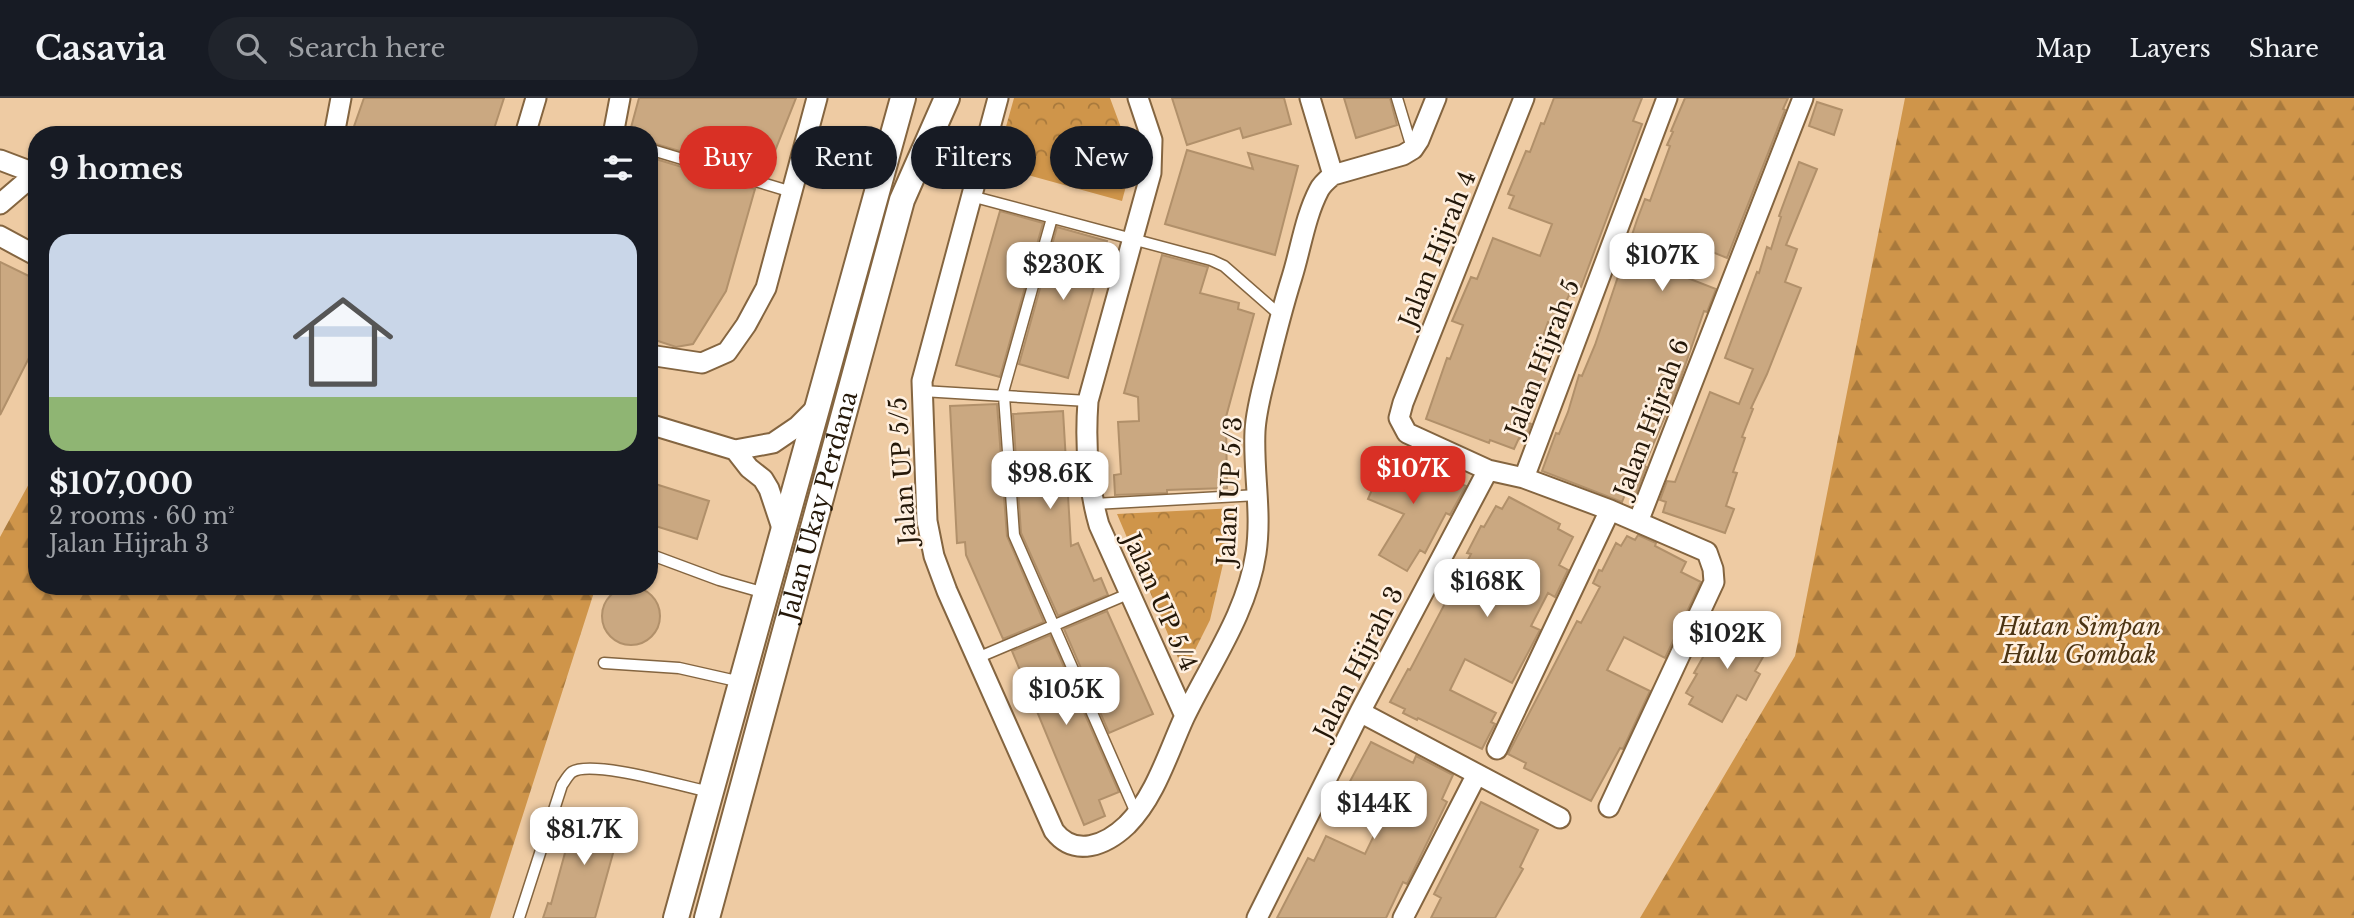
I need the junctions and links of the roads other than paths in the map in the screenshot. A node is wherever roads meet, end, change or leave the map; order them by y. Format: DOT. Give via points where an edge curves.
graph roads {
  1 [pos="341,98"];
  2 [pos="536,98"];
  3 [pos="620,98"];
  4 [pos="817,98"];
  5 [pos="903,98"];
  6 [pos="947,98"];
  7 [pos="998,98"];
  8 [pos="1138,98"];
  9 [pos="1310,98"];
  10 [pos="1397,98"];
  11 [pos="1436,98"];
  12 [pos="1524,98"];
  13 [pos="1667,98"];
  14 [pos="1803,98"];
  15 [pos="336,126"];
  16 [pos="528,126"];
  17 [pos="615,126"];
  18 [pos="1413,149"];
  19 [pos="658,152"];
  20 [pos="0,160"];
  21 [pos="28,171"];
  22 [pos="1333,175"];
  23 [pos="28,181"];
  24 [pos="792,192"];
  25 [pos="971,197"];
  26 [pos="0,204"];
  27 [pos="1052,218"];
  28 [pos="0,236"];
  29 [pos="1132,239"];
  30 [pos="28,251"];
  31 [pos="1280,315"];
  32 [pos="658,358"];
  33 [pos="921,391"];
  34 [pos="1003,396"];
  35 [pos="1088,401"];
  36 [pos="817,407"];
  37 [pos="658,427"];
  38 [pos="735,450"];
  39 [pos="1488,470"];
  40 [pos="1524,478"];
  41 [pos="1258,495"];
  42 [pos="1093,504"];
  43 [pos="1610,510"];
  44 [pos="1638,522"];
  45 [pos="783,531"];
  46 [pos="658,557"];
  47 [pos="766,593"];
  48 [pos="1128,594"];
  49 [pos="1054,625"];
  50 [pos="977,659"];
  51 [pos="604,663"];
  52 [pos="741,683"];
  53 [pos="1360,712"];
  54 [pos="1185,716"];
  55 [pos="1497,749"];
  56 [pos="1477,774"];
  57 [pos="711,793"];
  58 [pos="1609,807"];
  59 [pos="1136,813"];
  60 [pos="1560,818"];
  61 [pos="1084,847"];
  62 [pos="519,918"];
  63 [pos="676,918"];
  64 [pos="707,918"];
  65 [pos="1257,918"];
  66 [pos="1403,918"];
  1 -- 15 [label="street"];
  2 -- 16 [label="street"];
  3 -- 17 [label="street"];
  4 -- 24 [label="street"];
  5 -- 36 [label="street, Jalan Ukay Perdana"];
  6 -- 64 [label="street, Jalan Ukay Perdana" via="902,200"];
  7 -- 25 [label="street, Jalan UP 5/5"];
  8 -- 29 [label="street, Jalan UP 5/4" via="1153,154"];
  9 -- 22 [label="street"];
  10 -- 18 [label="lane"];
  11 -- 18 [label="street"];
  12 -- 39 [label="street, Jalan Hijrah 4" via="1399,418 1407,433"];
  13 -- 40 [label="street, Jalan Hijrah 5"];
  14 -- 44 [label="street, Jalan Hijrah 6"];
  18 -- 22 [label="street"];
  19 -- 24 [label="lane"];
  20 -- 21 [label="street"];
  22 -- 31 [label="street, Jalan UP 5/3" via="1311,207"];
  23 -- 26 [label="street"];
  24 -- 32 [label="street" via="766,288 727,352 702,363"];
  25 -- 27 [label="lane"];
  25 -- 33 [label="street, Jalan UP 5/5"];
  27 -- 29 [label="lane"];
  27 -- 34 [label="lane"];
  28 -- 30 [label="street"];
  29 -- 31 [label="lane" via="1224,266"];
  29 -- 35 [label="street, Jalan UP 5/4"];
  31 -- 41 [label="street, Jalan UP 5/3" via="1256,414"];
  33 -- 34 [label="lane"];
  33 -- 50 [label="street, Jalan UP 5/5" via="929,539"];
  34 -- 35 [label="lane"];
  34 -- 49 [label="lane" via="1014,535"];
  35 -- 42 [label="street, Jalan UP 5/4"];
  36 -- 38 [label="street" via="773,443"];
  36 -- 45 [label="street, Jalan Ukay Perdana"];
  37 -- 38 [label="street"];
  38 -- 45 [label="street" via="763,478"];
  39 -- 40 [label="street"];
  39 -- 53 [label="street, Jalan Hijrah 3"];
  40 -- 43 [label="street"];
  41 -- 42 [label="lane"];
  41 -- 54 [label="street, Jalan UP 5/3" via="1256,552 1248,589"];
  42 -- 48 [label="street, Jalan UP 5/4"];
  43 -- 44 [label="street"];
  43 -- 55 [label="street, Jalan Hijrah 6"];
  44 -- 58 [label="street" via="1707,552 1714,582"];
  45 -- 47 [label="street, Jalan Ukay Perdana"];
  46 -- 47 [label="lane"];
  47 -- 52 [label="street, Jalan Ukay Perdana"];
  48 -- 49 [label="lane"];
  48 -- 54 [label="street, Jalan UP 5/4"];
  49 -- 50 [label="lane"];
  49 -- 59 [label="lane"];
  50 -- 61 [label="street, Jalan UP 5/5" via="1054,831 1066,842"];
  51 -- 52 [label="lane" via="679,668"];
  52 -- 57 [label="street, Jalan Ukay Perdana"];
  53 -- 56 [label="street"];
  53 -- 65 [label="street, Jalan Hijrah 3"];
  54 -- 59 [label="street, Jalan UP 5/3"];
  56 -- 60 [label="street"];
  56 -- 66 [label="street"];
  57 -- 62 [label="lane" via="610,769 573,771 562,785"];
  57 -- 63 [label="street, Jalan Ukay Perdana"];
  59 -- 61 [label="street, Jalan UP 5/3" via="1114,837"];
}
